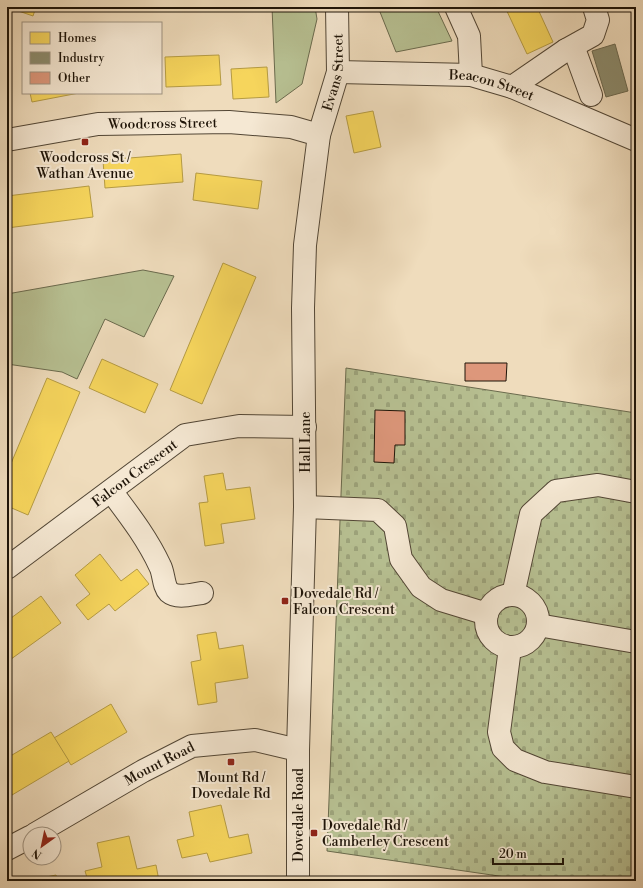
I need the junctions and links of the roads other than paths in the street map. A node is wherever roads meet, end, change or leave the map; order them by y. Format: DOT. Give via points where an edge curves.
graph roads {
  1 [pos="337,7"];
  2 [pos="456,7"];
  3 [pos="594,7"];
  4 [pos="566,50"];
  5 [pos="338,72"];
  6 [pos="471,75"];
  7 [pos="512,87"];
  8 [pos="591,95"];
  9 [pos="319,135"];
  10 [pos="7,140"];
  11 [pos="636,140"];
  12 [pos="305,427"];
  13 [pos="111,491"];
  14 [pos="636,492"];
  15 [pos="306,507"];
  16 [pos="7,568"];
  17 [pos="202,593"];
  18 [pos="513,595"];
  19 [pos="487,614"];
  20 [pos="538,625"];
  21 [pos="636,642"];
  22 [pos="510,648"];
  23 [pos="298,750"];
  24 [pos="636,787"];
  25 [pos="49,826"];
  26 [pos="22,841"];
  27 [pos="7,849"];
  28 [pos="298,881"];
  1 -- 5 [label="street, Evans Street"];
  2 -- 6 [label="street" via="469,36"];
  3 -- 4 [label="street" via="598,20 593,35"];
  4 -- 7 [label="street"];
  4 -- 8 [label="street" via="576,54"];
  5 -- 6 [label="street, Beacon Street"];
  5 -- 9 [label="street, Evans Street"];
  6 -- 7 [label="street, Beacon Street"];
  7 -- 11 [label="street, Beacon Street"];
  9 -- 10 [label="street, Woodcross Street" via="291,127 229,122 98,124"];
  9 -- 12 [label="street, Hall Lane" via="305,245"];
  12 -- 13 [label="street, Falcon Crescent" via="239,426 185,435"];
  12 -- 15 [label="street, Hall Lane"];
  13 -- 16 [label="street, Falcon Crescent"];
  13 -- 17 [label="street" via="139,528 161,567 166,588 176,596"];
  14 -- 18 [label="street" via="598,485 556,491 531,514"];
  15 -- 19 [label="street" via="378,510 395,526 401,559 421,587 441,600"];
  15 -- 23 [label="street, Hall Lane"];
  18 -- 19 [label="street" via="497,600"];
  18 -- 20 [label="street" via="530,601 535,608"];
  19 -- 22 [label="street" via="488,633 501,645"];
  20 -- 21 [label="street"];
  20 -- 22 [label="street" via="532,639 518,647"];
  22 -- 24 [label="street" via="499,732 503,748 515,760 545,772"];
  23 -- 25 [label="street, Mount Road" via="255,740 192,746 143,771"];
  23 -- 28 [label="street, Dovedale Road"];
  26 -- 27 [label="street"];
}
